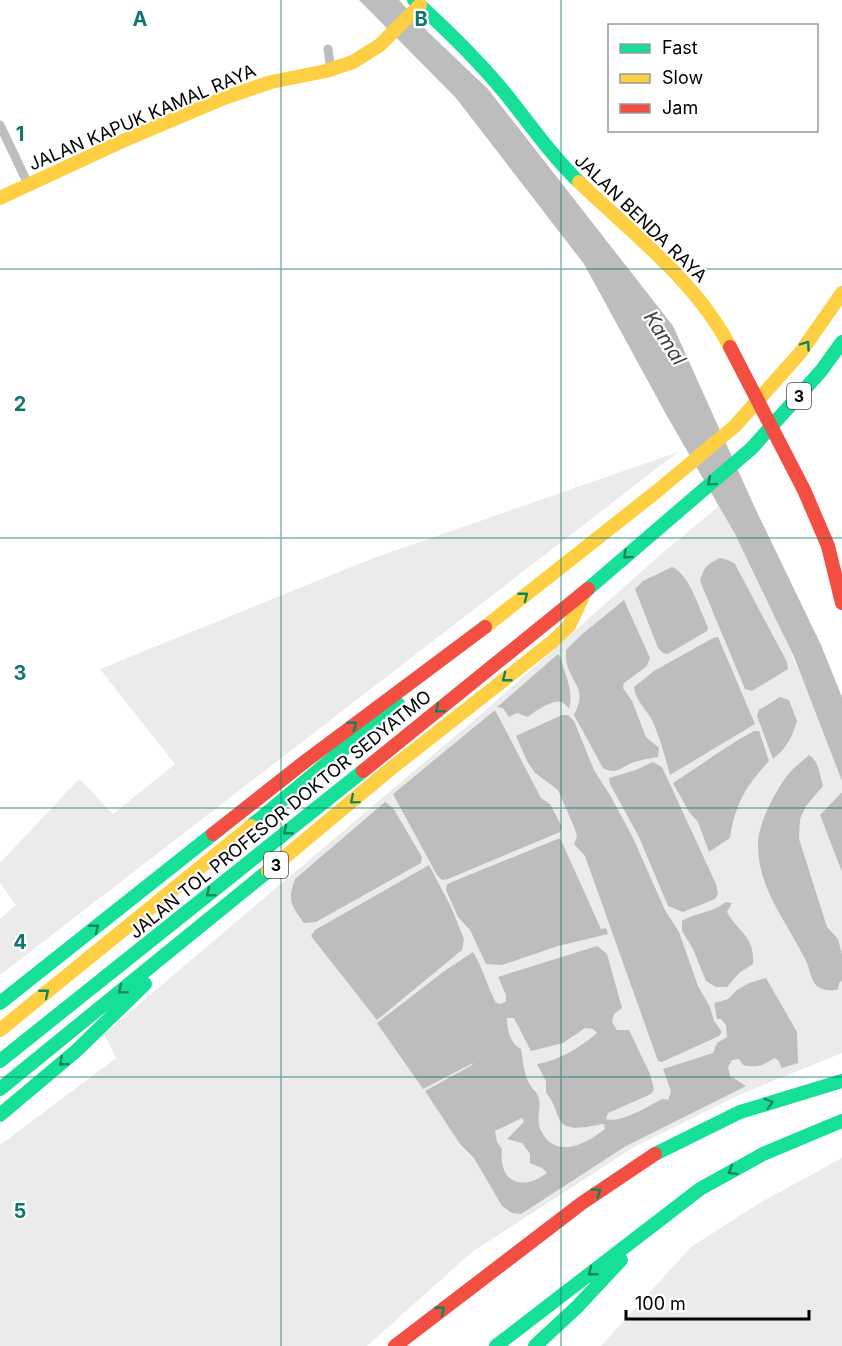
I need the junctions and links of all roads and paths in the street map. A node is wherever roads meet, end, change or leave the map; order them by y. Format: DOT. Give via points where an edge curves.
graph roads {
  1 [pos="418,5"];
  2 [pos="328,48"];
  3 [pos="331,71"];
  4 [pos="0,125"];
  5 [pos="28,184"];
  6 [pos="0,198"];
  7 [pos="842,293"];
  8 [pos="842,342"];
  9 [pos="583,594"];
  10 [pos="842,603"];
  11 [pos="478,632"];
  12 [pos="226,906"];
  13 [pos="0,1003"];
  14 [pos="0,1030"];
  15 [pos="0,1061"];
  16 [pos="842,1081"];
  17 [pos="0,1089"];
  18 [pos="0,1114"];
  19 [pos="842,1121"];
  20 [pos="672,1210"];
  21 [pos="395,1346"];
  22 [pos="496,1346"];
  23 [pos="535,1346"];
  1 -- 3 [label="main road, JALAN KAPUK KAMAL RAYA" via="368,55"];
  1 -- 10 [label="main road, JALAN BENDA RAYA" via="454,37 503,91 559,163 681,279 719,325 804,490 828,546"];
  2 -- 3 [label="street"];
  3 -- 5 [label="main road, JALAN KAPUK KAMAL RAYA" via="259,85"];
  4 -- 5 [label="street"];
  5 -- 6 [label="main road, JALAN KAPUK KAMAL RAYA"];
  11 -- 7 [label="main road, JALAN TOL PROFESOR DOKTOR SEDYATMO / 3, one-way" via="735,426 800,353"];
  8 -- 9 [label="main road, JALAN TOL PROFESOR DOKTOR SEDYATMO / 3, one-way" via="752,448"];
  9 -- 12 [label="main road, JALAN TOL PROFESOR DOKTOR SEDYATMO / 3, one-way" via="569,626 552,642"];
  9 -- 15 [label="main road, JALAN TOL PROFESOR DOKTOR SEDYATMO / 3, one-way"];
  13 -- 11 [label="main road, JALAN TOL PROFESOR DOKTOR SEDYATMO / 3, one-way" via="307,760"];
  14 -- 11 [label="main road, JALAN TOL PROFESOR DOKTOR SEDYATMO / 3, one-way" via="363,735"];
  12 -- 17 [label="main road, JALAN TOL PROFESOR DOKTOR SEDYATMO / 3, one-way"];
  12 -- 18 [label="main road, one-way" via="76,1051"];
  21 -- 16 [label="main road, one-way" via="645,1159 740,1112"];
  19 -- 20 [label="main road, one-way" via="763,1154"];
  20 -- 22 [label="main road, one-way"];
  20 -- 23 [label="main road"];
}
